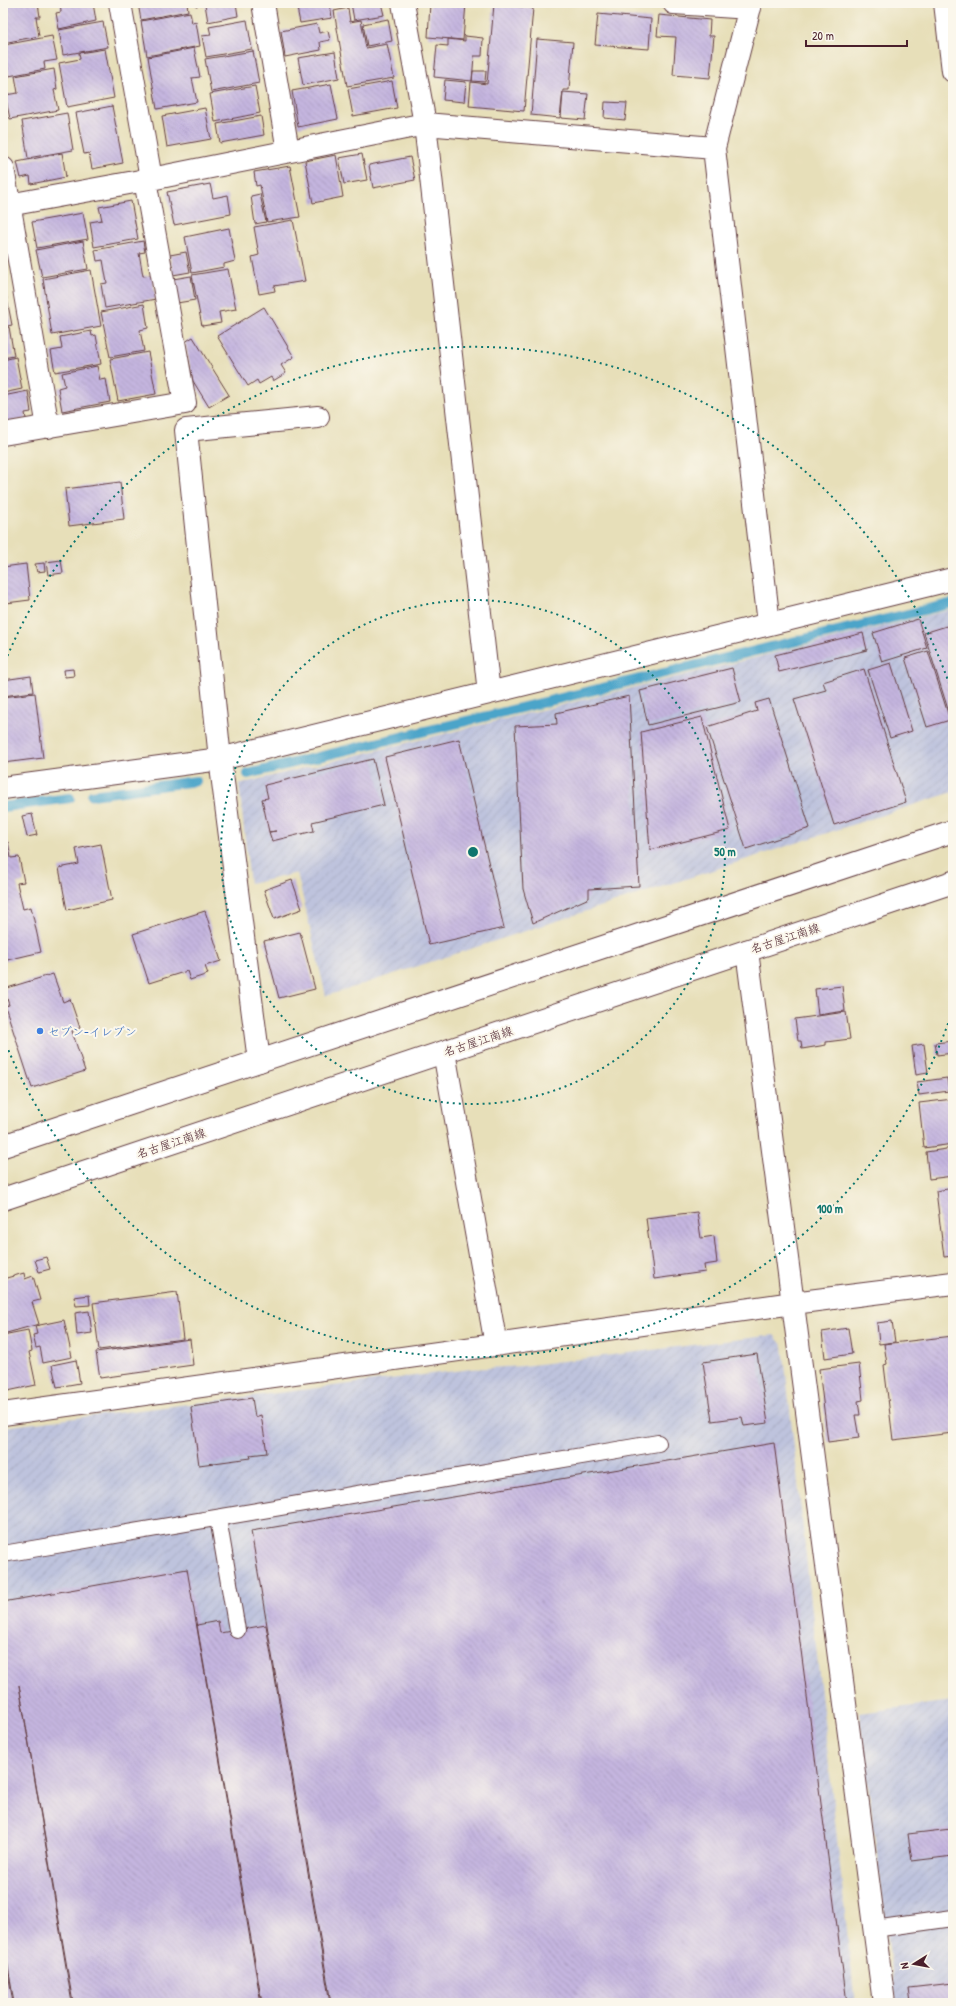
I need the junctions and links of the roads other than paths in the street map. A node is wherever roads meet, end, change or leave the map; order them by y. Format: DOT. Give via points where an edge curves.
graph roads {
  1 [pos="120,3"];
  2 [pos="262,3"];
  3 [pos="403,3"];
  4 [pos="674,3"];
  5 [pos="945,3"];
  6 [pos="751,6"];
  7 [pos="953,71"];
  8 [pos="425,124"];
  9 [pos="714,148"];
  10 [pos="288,152"];
  11 [pos="3,168"];
  12 [pos="148,180"];
  13 [pos="6,206"];
  14 [pos="318,418"];
  15 [pos="48,427"];
  16 [pos="3,434"];
  17 [pos="953,579"];
  18 [pos="769,624"];
  19 [pos="488,692"];
  20 [pos="220,759"];
  21 [pos="3,788"];
  22 [pos="953,831"];
  23 [pos="953,882"];
  24 [pos="747,951"];
  25 [pos="444,1052"];
  26 [pos="259,1061"];
  27 [pos="3,1146"];
  28 [pos="3,1199"];
  29 [pos="953,1283"];
  30 [pos="793,1303"];
  31 [pos="496,1345"];
  32 [pos="3,1414"];
  33 [pos="658,1443"];
  34 [pos="218,1518"];
  35 [pos="3,1554"];
  36 [pos="237,1630"];
  37 [pos="953,1918"];
  38 [pos="874,1929"];
  39 [pos="884,2003"];
  1 -- 12 [label="street"];
  2 -- 10 [label="street"];
  3 -- 8 [label="street"];
  4 -- 6 [label="street"];
  5 -- 7 [label="street"];
  6 -- 9 [label="street"];
  8 -- 9 [label="street"];
  8 -- 10 [label="street"];
  8 -- 19 [label="street"];
  9 -- 18 [label="street"];
  10 -- 12 [label="street"];
  11 -- 13 [label="street"];
  12 -- 13 [label="street"];
  12 -- 15 [label="street" via="185,403"];
  13 -- 15 [label="street"];
  14 -- 20 [label="street" via="186,430"];
  15 -- 16 [label="street"];
  17 -- 18 [label="street"];
  18 -- 19 [label="street"];
  19 -- 20 [label="street"];
  20 -- 21 [label="street"];
  20 -- 26 [label="street"];
  22 -- 26 [label="street"];
  23 -- 24 [label="street, 名古屋江南線"];
  24 -- 25 [label="street, 名古屋江南線"];
  24 -- 30 [label="street"];
  25 -- 28 [label="street, 名古屋江南線"];
  25 -- 31 [label="street"];
  26 -- 27 [label="street"];
  29 -- 30 [label="street"];
  30 -- 31 [label="street"];
  30 -- 38 [label="street"];
  31 -- 32 [label="street"];
  33 -- 34 [label="lane"];
  34 -- 35 [label="lane"];
  34 -- 36 [label="lane"];
  37 -- 38 [label="lane"];
  38 -- 39 [label="street"];
}
